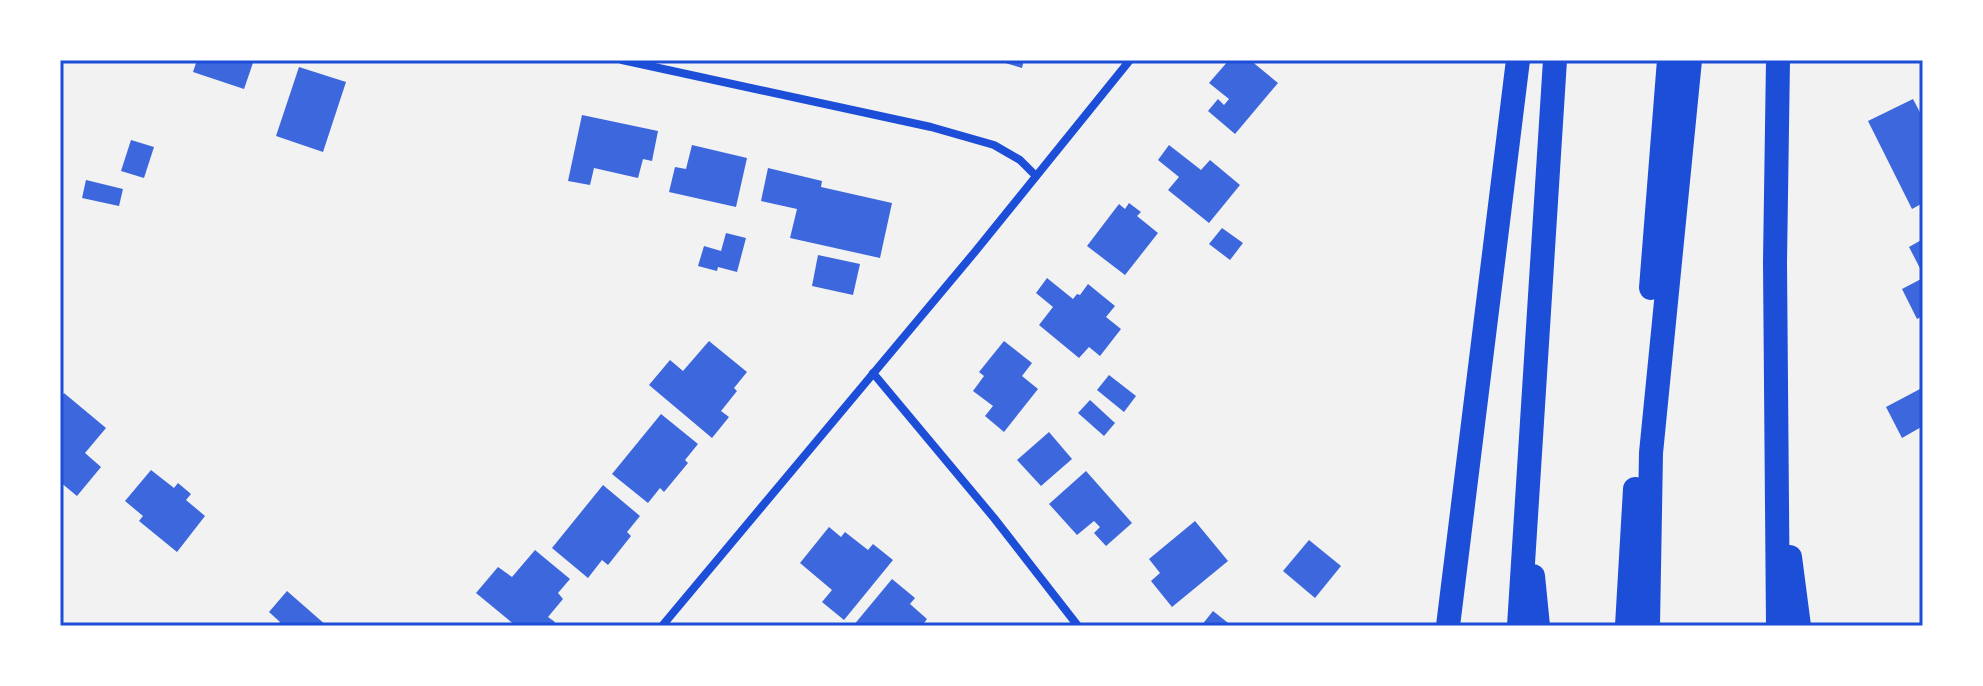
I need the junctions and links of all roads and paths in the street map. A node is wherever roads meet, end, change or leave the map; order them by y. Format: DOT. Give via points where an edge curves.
graph roads {
  1 [pos="622,60"];
  2 [pos="1130,60"];
  3 [pos="1518,60"];
  4 [pos="1555,60"];
  5 [pos="1669,60"];
  6 [pos="1690,60"];
  7 [pos="1778,60"];
  8 [pos="1036,176"];
  9 [pos="873,373"];
  10 [pos="1777,452"];
  11 [pos="1526,498"];
  12 [pos="662,626"];
  13 [pos="1078,626"];
  14 [pos="1448,626"];
  15 [pos="1519,626"];
  16 [pos="1538,626"];
  17 [pos="1627,626"];
  18 [pos="1648,626"];
  19 [pos="1778,626"];
  20 [pos="1799,626"];
  1 -- 8 [label="street" via="931,127 994,145"];
  2 -- 8 [label="street"];
  3 -- 14 [label="highway"];
  4 -- 11 [label="highway"];
  5 -- 17 [label="highway"];
  6 -- 18 [label="highway" via="1651,453"];
  7 -- 10 [label="highway"];
  8 -- 9 [label="street"];
  9 -- 12 [label="street"];
  9 -- 13 [label="street"];
  10 -- 19 [label="highway"];
  10 -- 20 [label="highway"];
  11 -- 15 [label="highway"];
  11 -- 16 [label="highway"];
}
